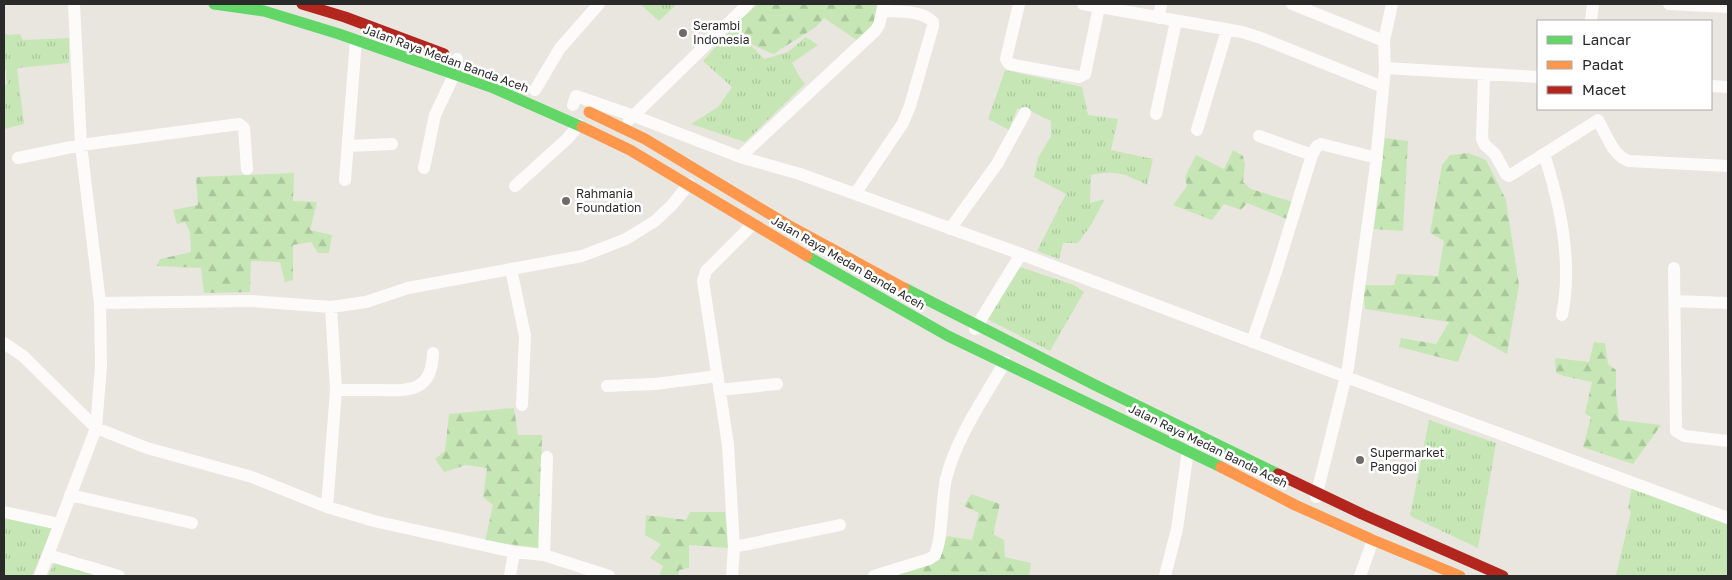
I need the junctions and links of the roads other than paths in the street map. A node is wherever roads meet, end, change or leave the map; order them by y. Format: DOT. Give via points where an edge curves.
graph roads {
  1 [pos="74,4"];
  2 [pos="214,4"];
  3 [pos="304,4"];
  4 [pos="599,4"];
  5 [pos="748,4"];
  6 [pos="1019,4"];
  7 [pos="1083,4"];
  8 [pos="1161,4"];
  9 [pos="1392,4"];
  10 [pos="1593,4"];
  11 [pos="1669,4"];
  12 [pos="1299,5"];
  13 [pos="883,7"];
  14 [pos="1099,7"];
  15 [pos="1728,7"];
  16 [pos="1159,18"];
  17 [pos="1591,20"];
  18 [pos="1176,21"];
  19 [pos="1227,30"];
  20 [pos="356,40"];
  21 [pos="1384,41"];
  22 [pos="461,61"];
  23 [pos="1385,68"];
  24 [pos="1484,74"];
  25 [pos="454,75"];
  26 [pos="1537,77"];
  27 [pos="1712,86"];
  28 [pos="1383,87"];
  29 [pos="1728,87"];
  30 [pos="535,90"];
  31 [pos="569,104"];
  32 [pos="1025,113"];
  33 [pos="1156,114"];
  34 [pos="1596,115"];
  35 [pos="634,116"];
  36 [pos="604,119"];
  37 [pos="579,126"];
  38 [pos="621,127"];
  39 [pos="1197,130"];
  40 [pos="596,133"];
  41 [pos="1259,136"];
  42 [pos="392,144"];
  43 [pos="81,146"];
  44 [pos="348,146"];
  45 [pos="1544,154"];
  46 [pos="1312,155"];
  47 [pos="740,157"];
  48 [pos="18,158"];
  49 [pos="1377,158"];
  50 [pos="1728,166"];
  51 [pos="424,168"];
  52 [pos="247,169"];
  53 [pos="345,180"];
  54 [pos="690,184"];
  55 [pos="515,186"];
  56 [pos="855,194"];
  57 [pos="753,224"];
  58 [pos="950,229"];
  59 [pos="1021,254"];
  60 [pos="1674,268"];
  61 [pos="511,269"];
  62 [pos="1675,301"];
  63 [pos="100,303"];
  64 [pos="1728,304"];
  65 [pos="331,307"];
  66 [pos="1562,315"];
  67 [pos="977,326"];
  68 [pos="1252,342"];
  69 [pos="4,343"];
  70 [pos="967,345"];
  71 [pos="433,352"];
  72 [pos="1005,362"];
  73 [pos="718,376"];
  74 [pos="1346,377"];
  75 [pos="777,384"];
  76 [pos="606,386"];
  77 [pos="336,390"];
  78 [pos="719,390"];
  79 [pos="522,405"];
  80 [pos="96,428"];
  81 [pos="1728,441"];
  82 [pos="1188,450"];
  83 [pos="547,457"];
  84 [pos="1318,494"];
  85 [pos="70,495"];
  86 [pos="327,507"];
  87 [pos="4,512"];
  88 [pos="1311,512"];
  89 [pos="1728,518"];
  90 [pos="192,523"];
  91 [pos="59,524"];
  92 [pos="840,525"];
  93 [pos="1373,540"];
  94 [pos="734,547"];
  95 [pos="514,552"];
  96 [pos="48,555"];
  97 [pos="544,555"];
  98 [pos="40,576"];
  99 [pos="119,576"];
  100 [pos="510,576"];
  101 [pos="609,576"];
  102 [pos="732,576"];
  103 [pos="874,576"];
  104 [pos="1165,576"];
  105 [pos="1360,576"];
  106 [pos="1460,576"];
  107 [pos="1503,576"];
  1 -- 43 [label="street"];
  2 -- 20 [label="highway, Jalan Raya Medan Banda Aceh" via="264,10"];
  3 -- 22 [label="highway, Jalan Raya Medan Banda Aceh" via="345,16"];
  4 -- 30 [label="street" via="560,48"];
  5 -- 35 [label="street"];
  6 -- 14 [label="street" via="1006,62 1079,77 1085,74"];
  7 -- 14 [label="street"];
  8 -- 16 [label="street"];
  9 -- 21 [label="street"];
  10 -- 17 [label="street"];
  11 -- 15 [label="street"];
  12 -- 21 [label="street"];
  13 -- 47 [label="street" via="875,31"];
  13 -- 56 [label="street" via="928,18 933,26 903,123"];
  14 -- 16 [label="street"];
  16 -- 18 [label="street"];
  18 -- 19 [label="street"];
  18 -- 33 [label="street"];
  19 -- 28 [label="street" via="1262,38"];
  19 -- 39 [label="street"];
  20 -- 25 [label="highway, Jalan Raya Medan Banda Aceh"];
  20 -- 44 [label="street"];
  21 -- 23 [label="street"];
  22 -- 25 [label="street"];
  23 -- 24 [label="street"];
  23 -- 28 [label="street"];
  24 -- 26 [label="street"];
  24 -- 45 [label="street" via="1482,139 1506,174 1511,176"];
  25 -- 37 [label="highway, Jalan Raya Medan Banda Aceh" via="491,87"];
  25 -- 51 [label="street" via="435,114"];
  27 -- 29 [label="street"];
  28 -- 49 [label="street"];
  31 -- 35 [label="street" via="576,96"];
  31 -- 36 [label="highway, Jalan Raya Medan Banda Aceh"];
  32 -- 58 [label="street" via="997,164"];
  34 -- 45 [label="street"];
  34 -- 50 [label="street" via="1617,153 1629,161"];
  35 -- 38 [label="street"];
  35 -- 47 [label="street"];
  36 -- 38 [label="highway, Jalan Raya Medan Banda Aceh"];
  36 -- 40 [label="highway"];
  37 -- 40 [label="highway, Jalan Raya Medan Banda Aceh"];
  37 -- 55 [label="street"];
  38 -- 67 [label="highway, Jalan Raya Medan Banda Aceh" via="853,262"];
  40 -- 54 [label="highway, Jalan Raya Medan Banda Aceh"];
  41 -- 46 [label="street"];
  42 -- 44 [label="street"];
  43 -- 48 [label="street"];
  43 -- 52 [label="street" via="240,124 244,128"];
  43 -- 63 [label="street"];
  44 -- 53 [label="street"];
  45 -- 66 [label="street" via="1559,203 1567,286"];
  46 -- 49 [label="street" via="1321,144"];
  46 -- 68 [label="street"];
  47 -- 56 [label="street"];
  49 -- 74 [label="street"];
  54 -- 57 [label="highway, Jalan Raya Medan Banda Aceh"];
  54 -- 61 [label="street" via="655,221 626,239 582,256"];
  56 -- 58 [label="street"];
  57 -- 70 [label="highway, Jalan Raya Medan Banda Aceh" via="896,308"];
  57 -- 73 [label="street" via="703,276"];
  58 -- 59 [label="street"];
  59 -- 67 [label="street"];
  59 -- 68 [label="street"];
  60 -- 62 [label="street"];
  61 -- 65 [label="street" via="408,288 366,302"];
  61 -- 79 [label="street" via="525,336"];
  62 -- 64 [label="street"];
  62 -- 81 [label="street" via="1676,431 1684,436"];
  63 -- 65 [label="street" via="252,301"];
  63 -- 80 [label="street" via="101,366"];
  65 -- 77 [label="street"];
  67 -- 70 [label="street"];
  67 -- 84 [label="highway, Jalan Raya Medan Banda Aceh"];
  68 -- 74 [label="street"];
  69 -- 80 [label="street" via="23,356"];
  70 -- 72 [label="highway, Jalan Raya Medan Banda Aceh"];
  71 -- 77 [label="street" via="433,367 429,375 424,383 414,388"];
  72 -- 82 [label="highway, Jalan Raya Medan Banda Aceh"];
  72 -- 103 [label="street" via="949,467 935,555"];
  73 -- 76 [label="street"];
  73 -- 78 [label="street"];
  74 -- 84 [label="street"];
  74 -- 89 [label="street"];
  75 -- 78 [label="street"];
  77 -- 86 [label="street"];
  78 -- 94 [label="street" via="728,445"];
  80 -- 85 [label="street"];
  80 -- 86 [label="street" via="146,448 252,478"];
  82 -- 88 [label="highway, Jalan Raya Medan Banda Aceh"];
  82 -- 104 [label="street" via="1178,529"];
  83 -- 97 [label="street"];
  84 -- 88 [label="street"];
  84 -- 107 [label="highway, Jalan Raya Medan Banda Aceh"];
  85 -- 90 [label="street"];
  85 -- 91 [label="street"];
  86 -- 95 [label="street" via="374,521"];
  87 -- 91 [label="street"];
  88 -- 93 [label="highway, Jalan Raya Medan Banda Aceh"];
  91 -- 96 [label="street"];
  92 -- 94 [label="street"];
  93 -- 105 [label="street"];
  93 -- 106 [label="highway, Jalan Raya Medan Banda Aceh"];
  94 -- 102 [label="street"];
  95 -- 97 [label="street"];
  95 -- 100 [label="street"];
  96 -- 98 [label="street"];
  96 -- 99 [label="street"];
  97 -- 101 [label="street"];
}
